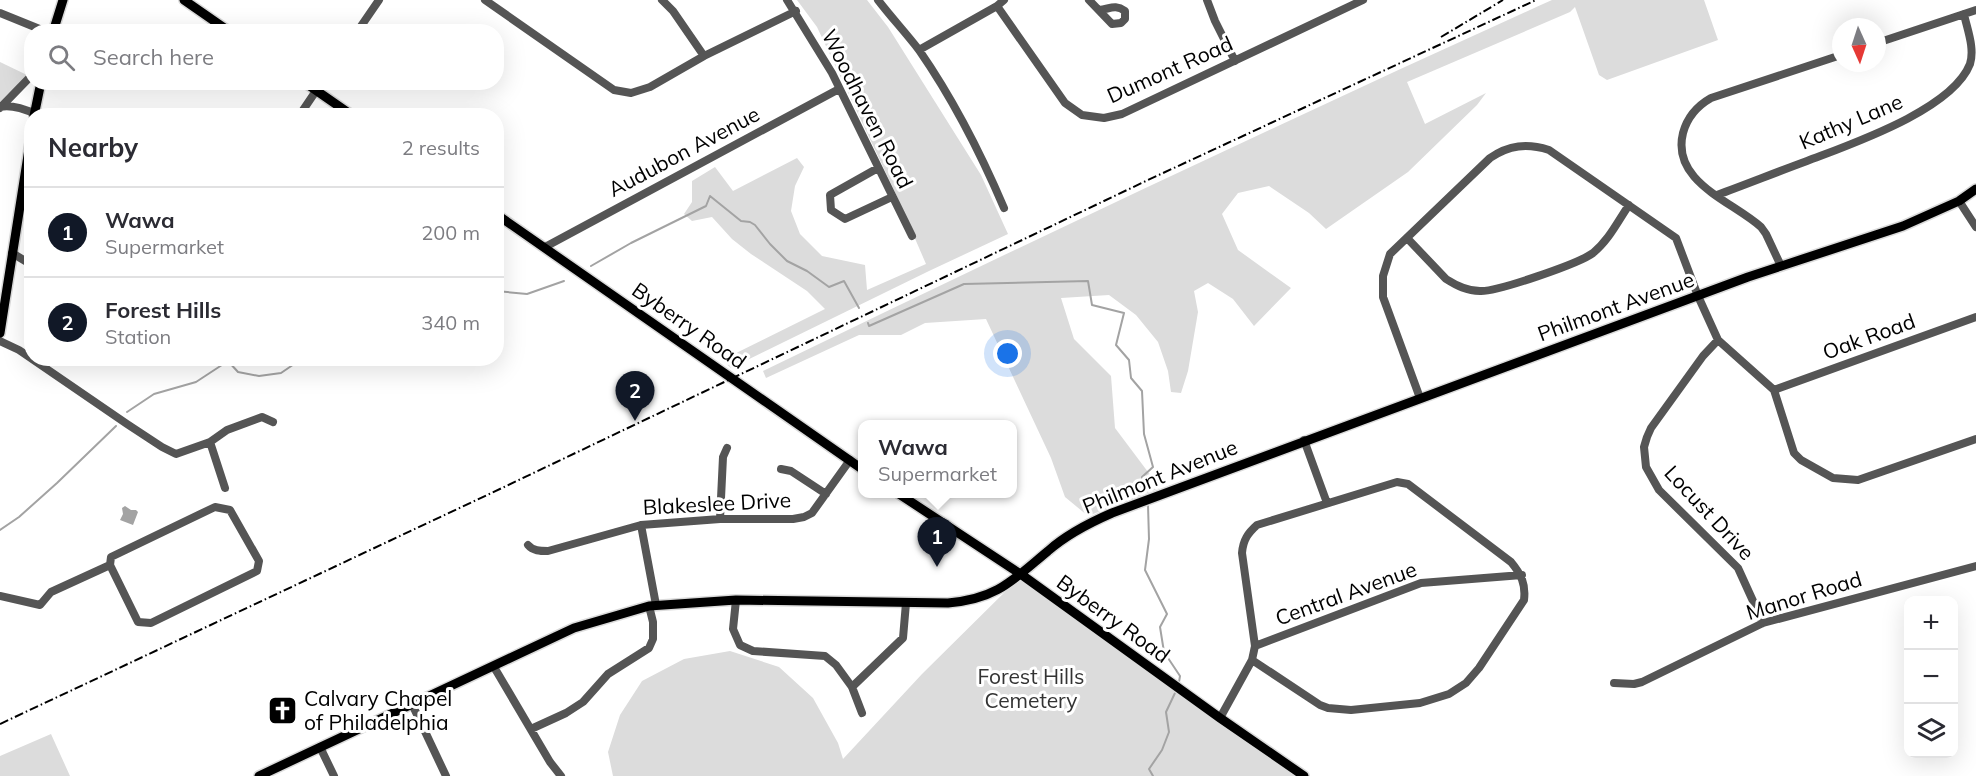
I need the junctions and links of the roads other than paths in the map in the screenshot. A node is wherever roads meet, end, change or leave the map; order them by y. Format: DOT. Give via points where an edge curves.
graph roads {
  1 [pos="63,0"];
  2 [pos="184,0"];
  3 [pos="379,0"];
  4 [pos="487,0"];
  5 [pos="662,0"];
  6 [pos="787,0"];
  7 [pos="878,0"];
  8 [pos="1004,0"];
  9 [pos="1089,0"];
  10 [pos="1207,0"];
  11 [pos="1364,0"];
  12 [pos="997,6"];
  13 [pos="1099,10"];
  14 [pos="1976,10"];
  15 [pos="796,11"];
  16 [pos="0,13"];
  17 [pos="1964,14"];
  18 [pos="27,24"];
  19 [pos="56,24"];
  20 [pos="218,24"];
  21 [pos="362,24"];
  22 [pos="1886,40"];
  23 [pos="919,50"];
  24 [pos="704,56"];
  25 [pos="1832,58"];
  26 [pos="1235,61"];
  27 [pos="24,83"];
  28 [pos="839,89"];
  29 [pos="40,90"];
  30 [pos="317,90"];
  31 [pos="323,90"];
  32 [pos="0,108"];
  33 [pos="37,108"];
  34 [pos="305,108"];
  35 [pos="344,108"];
  36 [pos="24,111"];
  37 [pos="878,168"];
  38 [pos="24,179"];
  39 [pos="1976,189"];
  40 [pos="1717,195"];
  41 [pos="892,197"];
  42 [pos="1959,201"];
  43 [pos="1629,205"];
  44 [pos="1004,208"];
  45 [pos="504,219"];
  46 [pos="1976,227"];
  47 [pos="912,236"];
  48 [pos="1407,238"];
  49 [pos="546,247"];
  50 [pos="12,253"];
  51 [pos="24,260"];
  52 [pos="1781,266"];
  53 [pos="1698,296"];
  54 [pos="1976,317"];
  55 [pos="0,333"];
  56 [pos="1718,340"];
  57 [pos="0,341"];
  58 [pos="24,353"];
  59 [pos="43,366"];
  60 [pos="1774,390"];
  61 [pos="1420,398"];
  62 [pos="273,422"];
  63 [pos="1976,439"];
  64 [pos="1304,440"];
  65 [pos="210,442"];
  66 [pos="727,448"];
  67 [pos="850,460"];
  68 [pos="858,466"];
  69 [pos="781,469"];
  70 [pos="225,488"];
  71 [pos="826,494"];
  72 [pos="905,498"];
  73 [pos="1327,503"];
  74 [pos="720,519"];
  75 [pos="641,525"];
  76 [pos="528,545"];
  77 [pos="110,565"];
  78 [pos="1976,566"];
  79 [pos="1022,575"];
  80 [pos="1522,575"];
  81 [pos="0,596"];
  82 [pos="736,600"];
  83 [pos="906,603"];
  84 [pos="652,605"];
  85 [pos="1763,624"];
  86 [pos="1256,646"];
  87 [pos="1252,660"];
  88 [pos="494,667"];
  89 [pos="1614,683"];
  90 [pos="852,687"];
  91 [pos="412,704"];
  92 [pos="862,713"];
  93 [pos="1220,718"];
  94 [pos="531,729"];
  95 [pos="320,747"];
  96 [pos="260,776"];
  97 [pos="334,776"];
  98 [pos="446,776"];
  99 [pos="561,776"];
  100 [pos="1304,776"];
  1 -- 19 [label="main road"];
  2 -- 20 [label="main road"];
  3 -- 21 [label="street"];
  4 -- 24 [label="street" via="614,90 631,93 650,87"];
  5 -- 24 [label="street"];
  6 -- 15 [label="street, Woodhaven Road"];
  7 -- 23 [label="street"];
  8 -- 12 [label="street"];
  9 -- 13 [label="street"];
  10 -- 26 [label="street"];
  11 -- 26 [label="street, Dumont Road"];
  12 -- 23 [label="street"];
  12 -- 26 [label="street, Dumont Road" via="1065,104 1082,115 1104,118 1122,114"];
  14 -- 17 [label="street"];
  15 -- 24 [label="street"];
  15 -- 28 [label="street, Woodhaven Road"];
  16 -- 18 [label="street"];
  17 -- 22 [label="street"];
  17 -- 40 [label="street, Kathy Lane" via="1971,58 1960,80 1946,93 1920,112 1873,136"];
  23 -- 44 [label="street" via="980,152"];
  25 -- 40 [label="street" via="1711,98 1696,108 1685,126 1683,154 1697,182"];
  27 -- 32 [label="street"];
  28 -- 37 [label="street, Woodhaven Road"];
  28 -- 49 [label="street, Audubon Avenue"];
  29 -- 33 [label="main road"];
  30 -- 34 [label="street"];
  31 -- 35 [label="main road"];
  32 -- 36 [label="street"];
  37 -- 41 [label="street, Woodhaven Road"];
  37 -- 41 [label="street" via="830,195 831,210 845,219"];
  38 -- 50 [label="main road"];
  39 -- 42 [label="main road, Philmont Avenue"];
  40 -- 52 [label="street" via="1761,227"];
  41 -- 47 [label="street, Woodhaven Road"];
  42 -- 46 [label="street"];
  42 -- 52 [label="main road, Philmont Avenue" via="1903,226"];
  43 -- 48 [label="street" via="1604,242 1590,255 1496,291 1469,290 1446,279"];
  43 -- 48 [label="street" via="1549,150 1513,147 1490,158"];
  43 -- 53 [label="street" via="1676,238"];
  45 -- 49 [label="main road, Byberry Road"];
  48 -- 61 [label="street" via="1390,254 1382,286"];
  49 -- 67 [label="main road, Byberry Road"];
  50 -- 51 [label="street"];
  50 -- 55 [label="main road"];
  52 -- 53 [label="main road, Philmont Avenue"];
  53 -- 56 [label="street"];
  53 -- 61 [label="main road, Philmont Avenue"];
  54 -- 60 [label="street, Oak Road"];
  56 -- 60 [label="street"];
  56 -- 85 [label="street, Locust Drive" via="1651,428 1644,459 1659,490 1738,568"];
  57 -- 58 [label="street"];
  59 -- 65 [label="street" via="176,454"];
  60 -- 63 [label="street" via="1794,453 1833,478 1858,480"];
  61 -- 64 [label="main road, Philmont Avenue"];
  62 -- 65 [label="street" via="262,417 226,430"];
  64 -- 73 [label="street"];
  64 -- 79 [label="main road, Philmont Avenue" via="1088,523"];
  65 -- 70 [label="street"];
  66 -- 74 [label="street" via="723,457"];
  67 -- 68 [label="main road, Byberry Road"];
  67 -- 71 [label="street, Blakeslee Drive"];
  69 -- 71 [label="street" via="791,471"];
  71 -- 74 [label="street, Blakeslee Drive" via="812,513 804,517"];
  72 -- 79 [label="main road, Byberry Road"];
  73 -- 80 [label="street" via="1397,482 1408,484 1511,562"];
  73 -- 86 [label="street" via="1257,525 1248,534 1242,553"];
  74 -- 75 [label="street, Blakeslee Drive"];
  75 -- 76 [label="street, Blakeslee Drive" via="548,551"];
  75 -- 84 [label="street"];
  77 -- 77 [label="street" via="111,557 215,507 230,510 259,561 257,571 151,623 138,622"];
  77 -- 81 [label="street" via="51,592 40,605"];
  78 -- 85 [label="street, Manor Road"];
  79 -- 83 [label="main road, Philmont Avenue" via="1001,589 969,600"];
  79 -- 93 [label="main road, Byberry Road"];
  80 -- 86 [label="street, Central Avenue" via="1421,583"];
  80 -- 87 [label="street" via="1524,600 1479,668 1466,683 1435,700 1335,710 1320,705"];
  82 -- 83 [label="main road, Philmont Avenue"];
  82 -- 84 [label="main road, Philmont Avenue"];
  82 -- 90 [label="street" via="733,629 740,645 753,651 825,656"];
  83 -- 90 [label="street" via="903,638"];
  84 -- 88 [label="main road, Philmont Avenue" via="574,628"];
  84 -- 94 [label="street" via="653,639 649,648 608,674 583,702 567,713"];
  85 -- 89 [label="street, Manor Road" via="1642,682"];
  86 -- 87 [label="street"];
  87 -- 93 [label="street"];
  88 -- 91 [label="main road, Philmont Avenue"];
  88 -- 94 [label="street"];
  90 -- 92 [label="street"];
  91 -- 95 [label="main road, Philmont Avenue"];
  91 -- 98 [label="street"];
  93 -- 100 [label="main road, Byberry Road"];
  94 -- 99 [label="street"];
  95 -- 96 [label="main road, Philmont Avenue"];
  95 -- 97 [label="street"];
}
